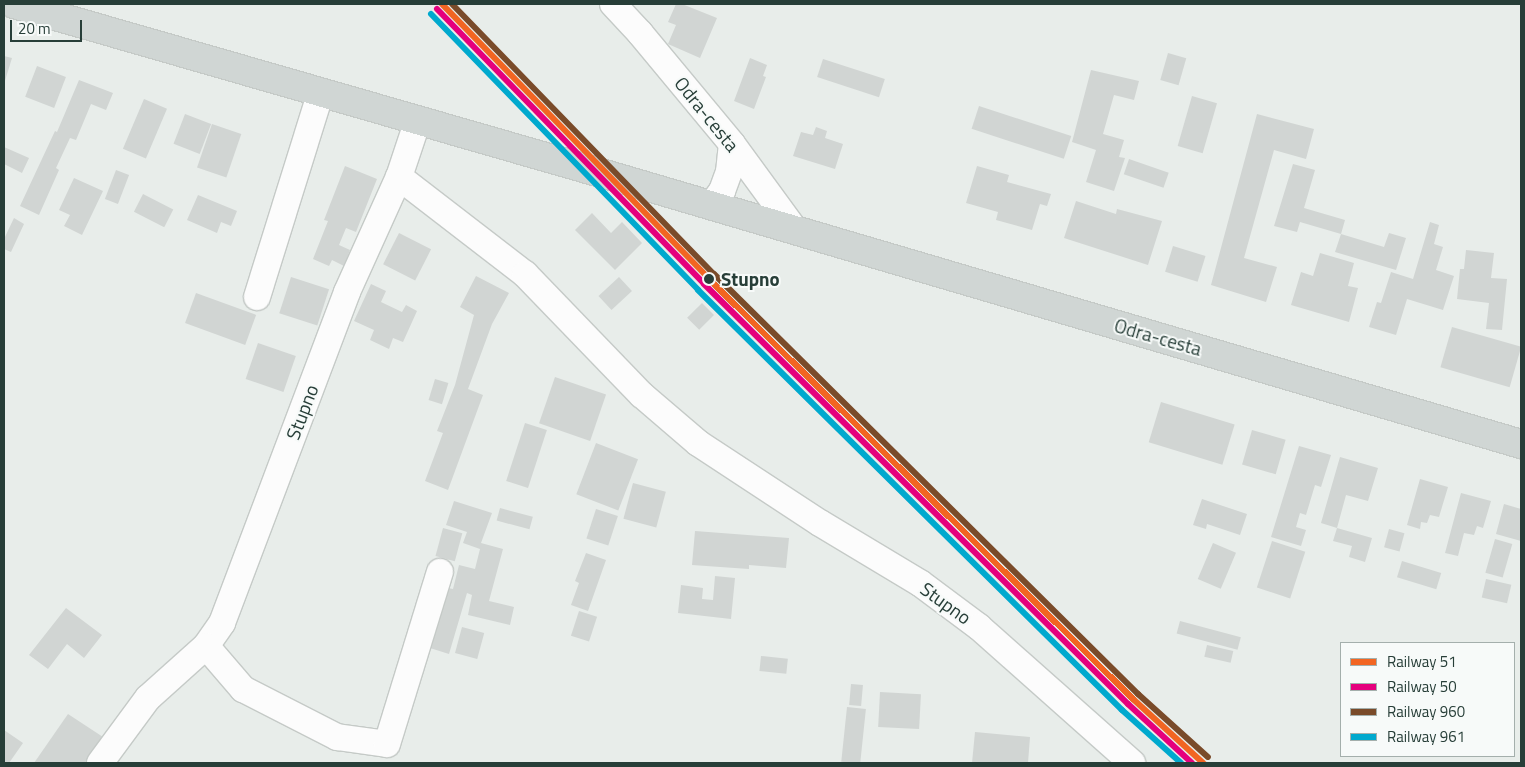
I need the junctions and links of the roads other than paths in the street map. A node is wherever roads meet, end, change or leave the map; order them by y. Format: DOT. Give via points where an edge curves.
graph roads {
  1 [pos="14,4"];
  2 [pos="612,4"];
  3 [pos="322,92"];
  4 [pos="418,120"];
  5 [pos="732,144"];
  6 [pos="399,177"];
  7 [pos="711,206"];
  8 [pos="795,230"];
  9 [pos="257,298"];
  10 [pos="1521,444"];
  11 [pos="440,572"];
  12 [pos="206,646"];
  13 [pos="100,763"];
  14 [pos="1132,763"];
  1 -- 3 [label="main road"];
  2 -- 5 [label="street, Odra-cesta"];
  3 -- 4 [label="main road"];
  3 -- 9 [label="street"];
  4 -- 6 [label="street, Stupno"];
  4 -- 7 [label="main road, Odra-cesta"];
  5 -- 7 [label="street" via="727,178"];
  5 -- 8 [label="street, Odra-cesta"];
  6 -- 12 [label="street, Stupno" via="347,292 222,623"];
  6 -- 14 [label="street, Stupno" via="525,274 642,395 698,443 935,594 979,627"];
  7 -- 8 [label="main road, Odra-cesta"];
  8 -- 10 [label="main road, Odra-cesta"];
  11 -- 12 [label="street" via="387,744 337,737 243,688"];
  12 -- 13 [label="street, Stupno" via="148,698"];
}
